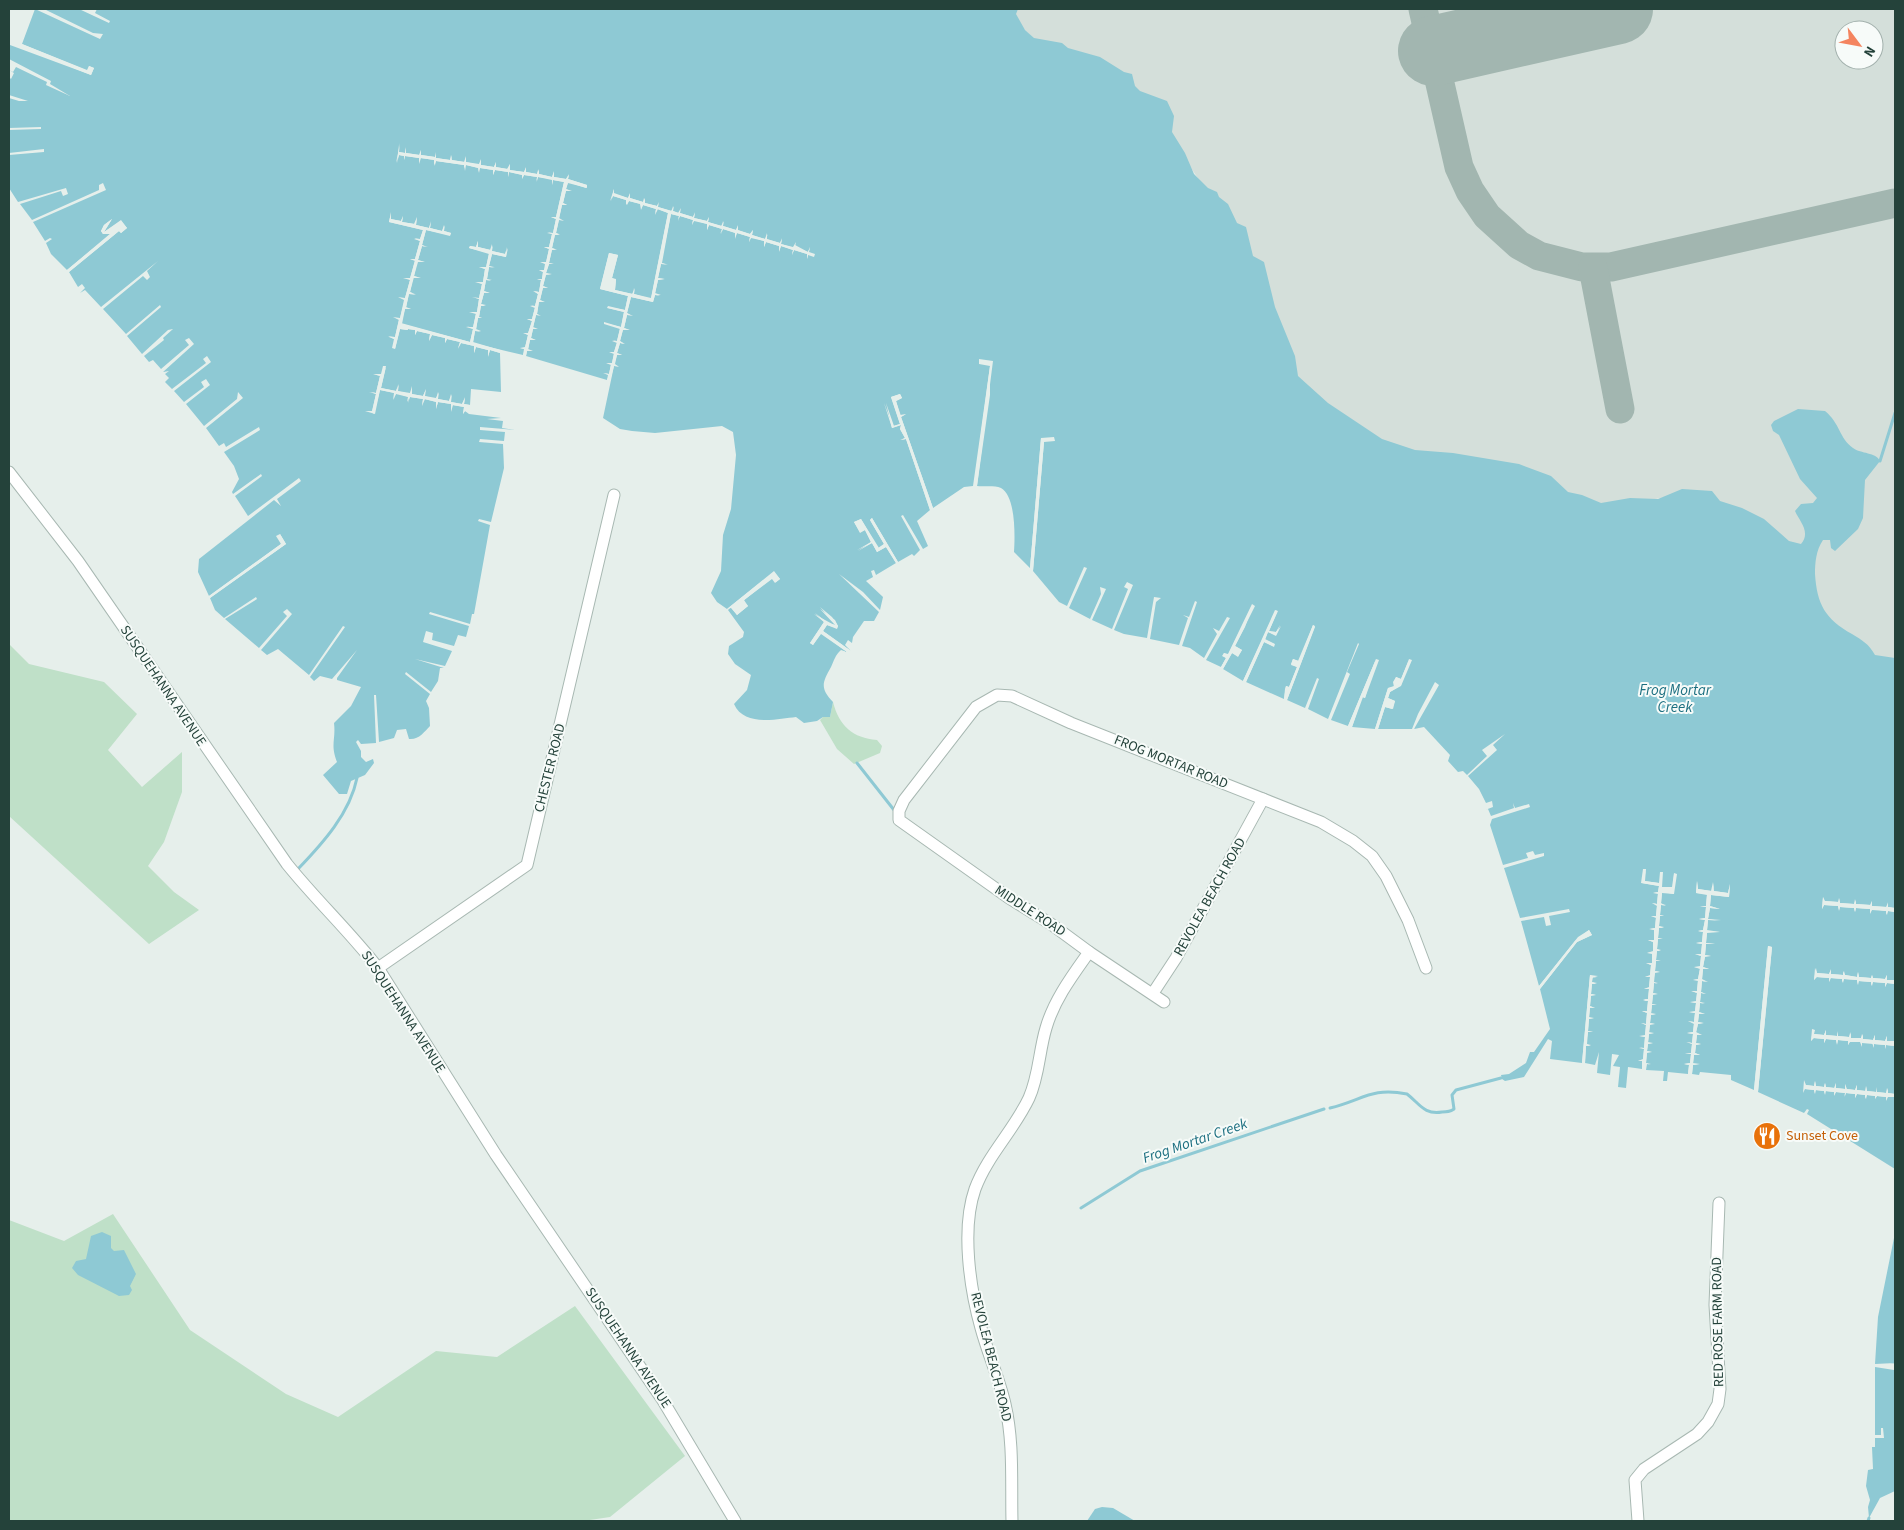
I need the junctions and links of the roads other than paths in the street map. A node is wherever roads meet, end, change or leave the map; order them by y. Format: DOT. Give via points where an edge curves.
graph roads {
  1 [pos="9,472"];
  2 [pos="614,495"];
  3 [pos="1263,799"];
  4 [pos="899,816"];
  5 [pos="1089,952"];
  6 [pos="378,968"];
  7 [pos="1426,968"];
  8 [pos="1152,993"];
  9 [pos="1164,1002"];
  10 [pos="1719,1203"];
  11 [pos="735,1521"];
  12 [pos="1012,1521"];
  13 [pos="1638,1521"];
  1 -- 6 [label="street, SUSQUEHANNA AVENUE" via="78,561 287,864"];
  2 -- 6 [label="street, CHESTER ROAD" via="527,865"];
  3 -- 4 [label="street, FROG MORTAR ROAD" via="1071,723 1012,696 997,695 971,712 904,800"];
  3 -- 7 [label="street, FROG MORTAR ROAD" via="1334,829 1372,856 1394,890"];
  3 -- 8 [label="street, REVOLEA BEACH ROAD" via="1176,958"];
  4 -- 5 [label="street, MIDDLE ROAD" via="902,824"];
  5 -- 8 [label="street, MIDDLE ROAD"];
  5 -- 12 [label="street, REVOLEA BEACH ROAD" via="1052,1012 1030,1097 982,1173 972,1201 970,1272 980,1326 1004,1400 1013,1460"];
  6 -- 11 [label="street, SUSQUEHANNA AVENUE" via="496,1155 662,1399"];
  8 -- 9 [label="street, MIDDLE ROAD"];
  10 -- 13 [label="street, RED ROSE FARM ROAD" via="1715,1305 1718,1404 1697,1434 1644,1469 1636,1480"];
}
